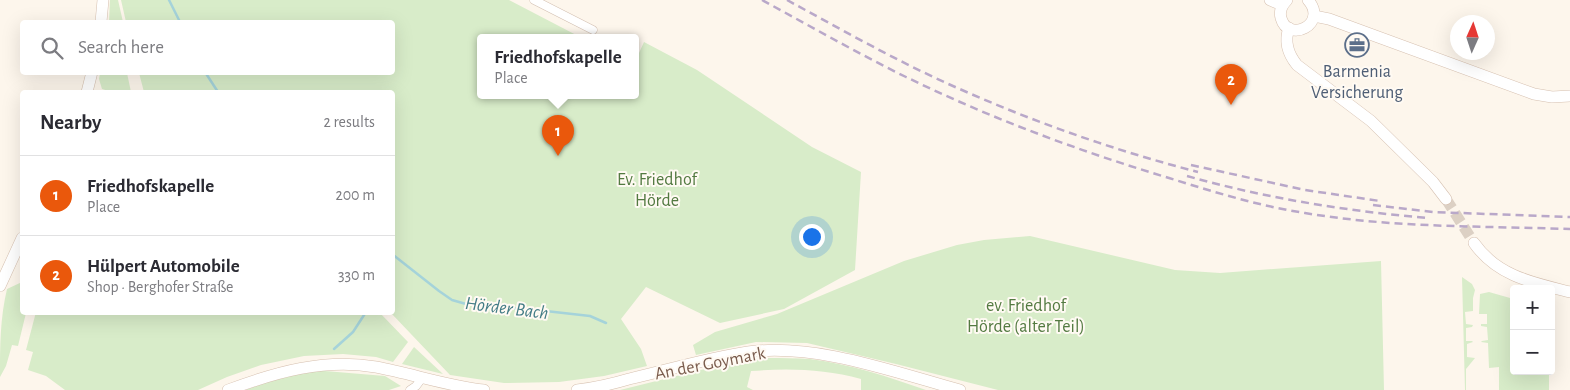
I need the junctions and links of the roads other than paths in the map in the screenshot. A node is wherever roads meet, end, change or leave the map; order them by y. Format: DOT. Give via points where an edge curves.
graph roads {
  1 [pos="103,0"];
  2 [pos="534,0"];
  3 [pos="1270,0"];
  4 [pos="1308,0"];
  5 [pos="1284,3"];
  6 [pos="1314,16"];
  7 [pos="101,20"];
  8 [pos="1289,28"];
  9 [pos="593,30"];
  10 [pos="92,75"];
  11 [pos="89,90"];
  12 [pos="1570,96"];
  13 [pos="1446,199"];
  14 [pos="20,242"];
  15 [pos="1474,243"];
  16 [pos="0,286"];
  17 [pos="1570,292"];
  18 [pos="422,378"];
  19 [pos="600,388"];
  20 [pos="228,390"];
  21 [pos="410,390"];
  22 [pos="484,390"];
  23 [pos="577,390"];
  24 [pos="960,390"];
  1 -- 7 [label="main road"];
  2 -- 9 [label="street"];
  3 -- 5 [label="main road"];
  4 -- 6 [label="main road"];
  5 -- 8 [label="main road" via="1280,10 1282,21"];
  6 -- 8 [label="main road" via="1305,28"];
  6 -- 12 [label="main road" via="1329,18 1534,94"];
  8 -- 13 [label="main road" via="1288,47 1297,64 1371,121"];
  10 -- 11 [label="main road"];
  14 -- 16 [label="main road"];
  15 -- 17 [label="main road" via="1491,262 1515,277"];
  18 -- 20 [label="main road" via="375,367 331,364 276,374"];
  18 -- 21 [label="street"];
  18 -- 22 [label="main road"];
  19 -- 23 [label="main road, An der Goymark"];
  19 -- 24 [label="main road, An der Goymark" via="732,355 771,351 827,355"];
}
